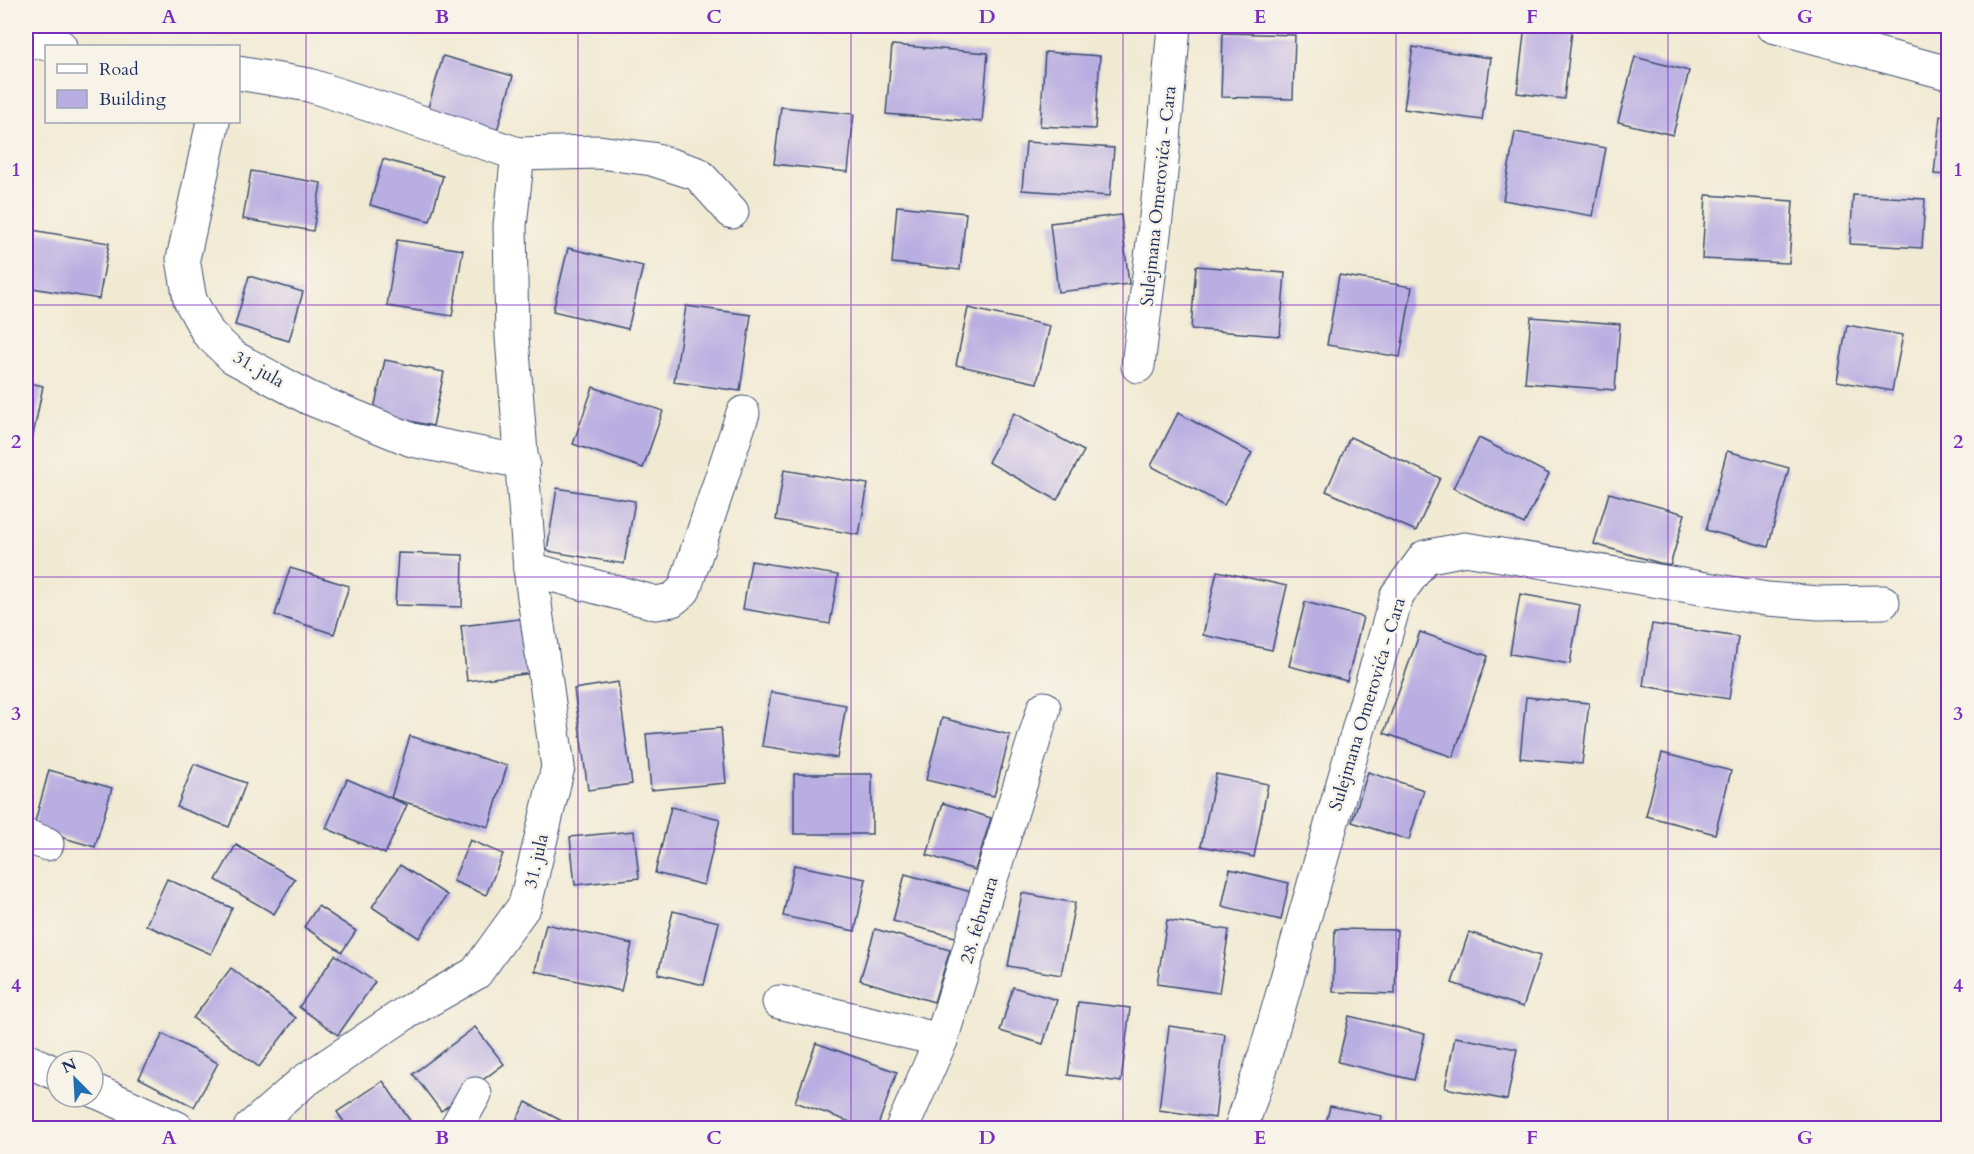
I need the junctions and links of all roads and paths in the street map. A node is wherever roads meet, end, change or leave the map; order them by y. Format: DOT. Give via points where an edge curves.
graph roads {
  1 [pos="1174,26"];
  2 [pos="1773,26"];
  3 [pos="26,40"];
  4 [pos="54,45"];
  5 [pos="240,73"];
  6 [pos="1948,73"];
  7 [pos="213,123"];
  8 [pos="518,154"];
  9 [pos="732,212"];
  10 [pos="1138,366"];
  11 [pos="743,413"];
  12 [pos="523,462"];
  13 [pos="530,569"];
  14 [pos="1883,602"];
  15 [pos="1044,708"];
  16 [pos="779,1002"];
  17 [pos="941,1040"];
  18 [pos="26,1060"];
  19 [pos="45,1069"];
  20 [pos="475,1094"];
  21 [pos="105,1095"];
  22 [pos="177,1128"];
  23 [pos="250,1128"];
  24 [pos="456,1128"];
  25 [pos="902,1128"];
  26 [pos="1241,1128"];
  1 -- 10 [label="street, Sulejmana Omerovića - Cara"];
  2 -- 6 [label="street"];
  3 -- 4 [label="street"];
  5 -- 8 [label="street" via="309,85"];
  7 -- 12 [label="street, 31. jula" via="183,259 190,300 208,333 233,357 309,398 412,440"];
  8 -- 9 [label="street" via="599,152 652,159 698,174"];
  8 -- 12 [label="street, 31. jula" via="510,225 511,316"];
  11 -- 13 [label="street" via="684,590 672,600 656,603"];
  12 -- 13 [label="street, 31. jula"];
  13 -- 23 [label="street, 31. jula" via="558,767 525,905 476,973 404,1014 303,1083"];
  14 -- 26 [label="street, Sulejmana Omerovića - Cara" via="1767,599 1465,549 1425,557 1397,595"];
  15 -- 17 [label="street, 28. februara"];
  16 -- 17 [label="street"];
  17 -- 25 [label="street, 28. februara"];
  18 -- 19 [label="street"];
  20 -- 24 [label="street"];
  21 -- 22 [label="street"];
}
